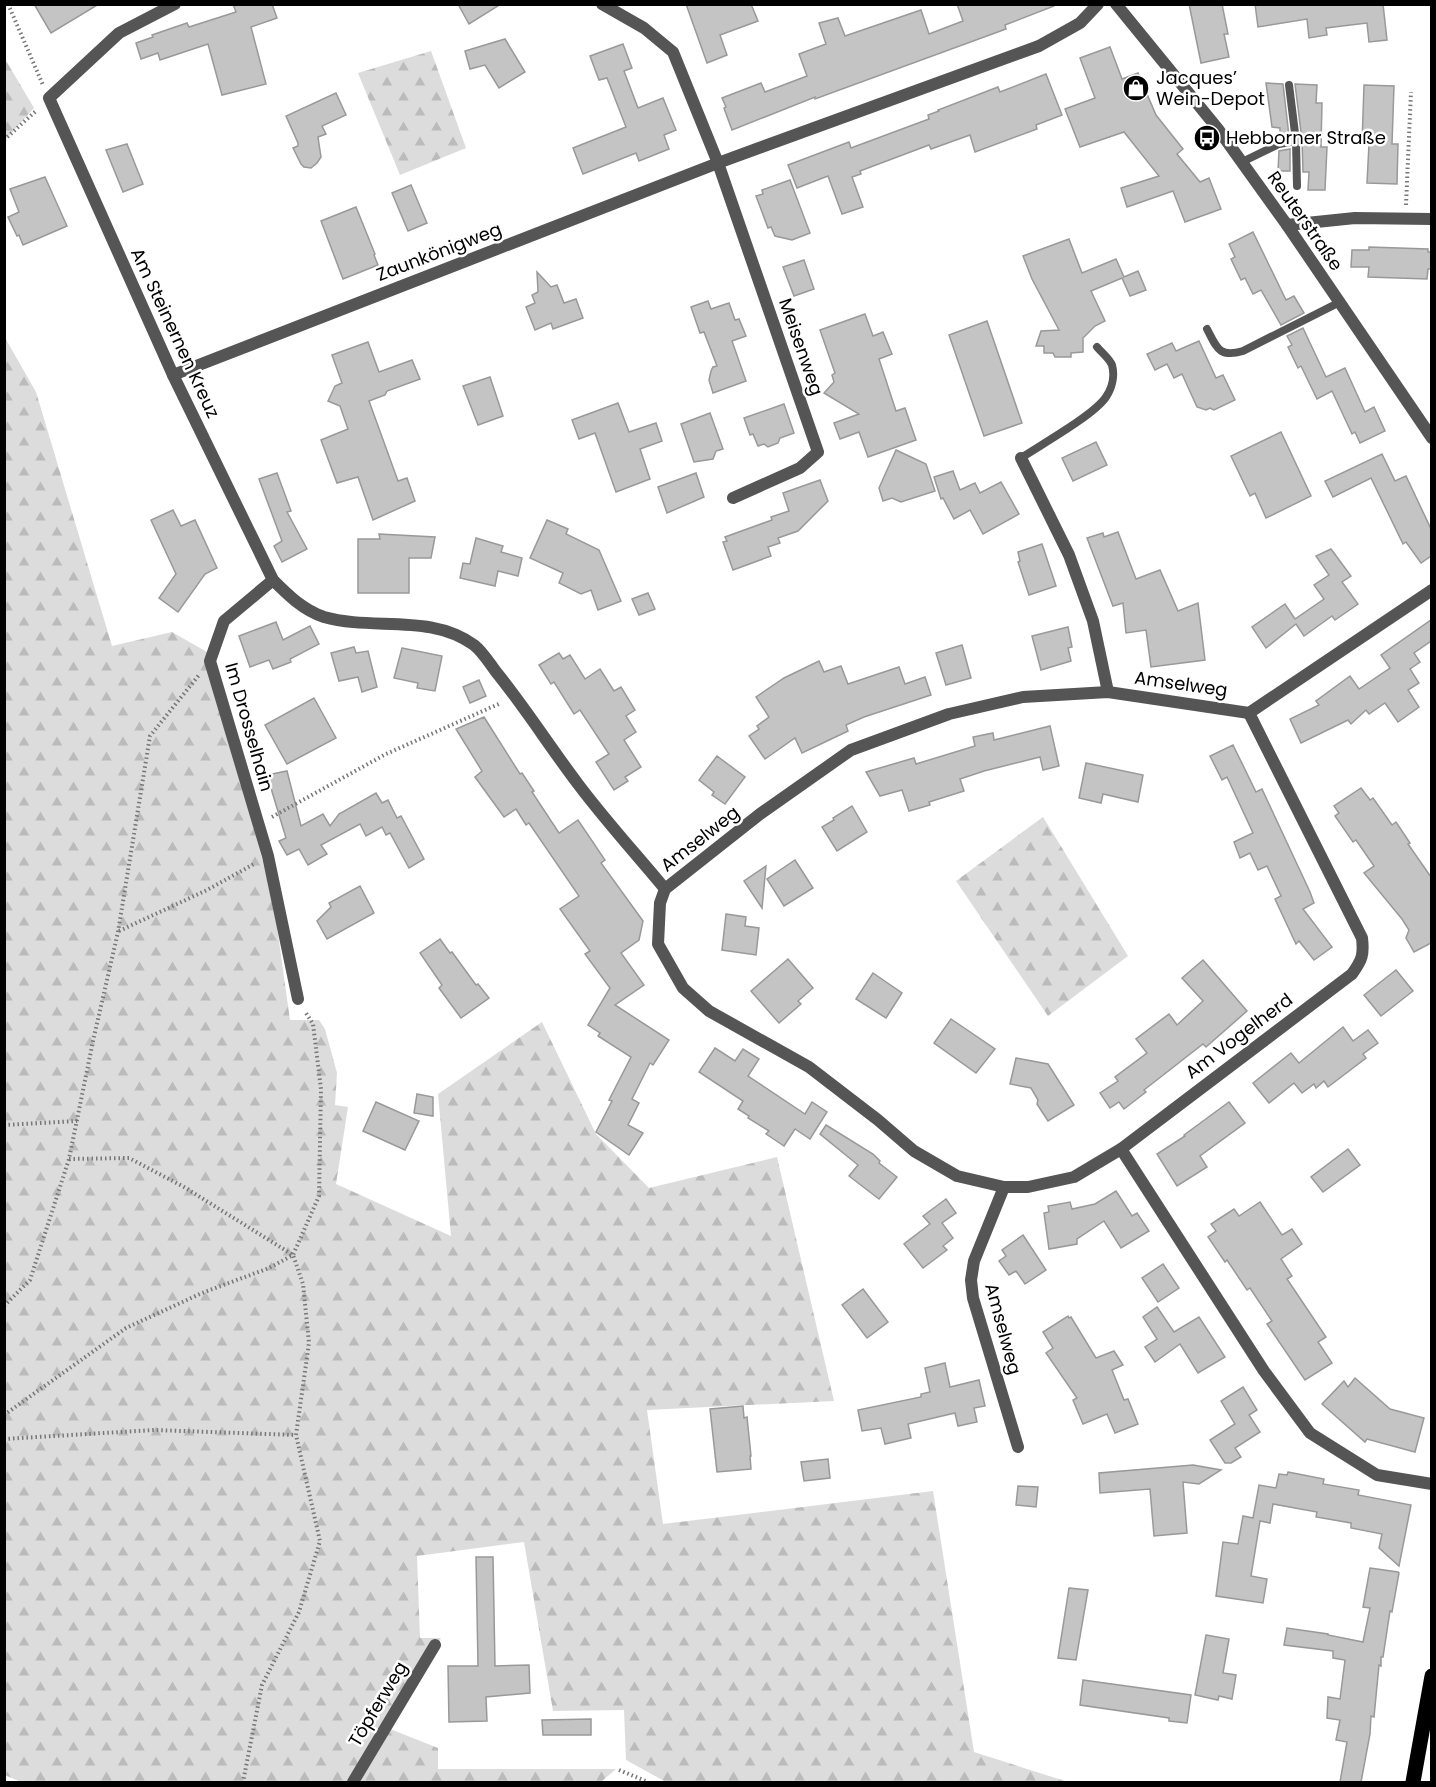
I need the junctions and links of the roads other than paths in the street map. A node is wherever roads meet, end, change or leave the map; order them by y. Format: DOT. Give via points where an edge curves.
graph roads {
  1 [pos="175,4"];
  2 [pos="602,4"];
  3 [pos="1098,4"];
  4 [pos="1116,4"];
  5 [pos="1289,85"];
  6 [pos="1296,141"];
  7 [pos="1242,162"];
  8 [pos="718,163"];
  9 [pos="1297,186"];
  10 [pos="1431,219"];
  11 [pos="1287,225"];
  12 [pos="1340,302"];
  13 [pos="1207,329"];
  14 [pos="1097,347"];
  15 [pos="173,375"];
  16 [pos="1431,438"];
  17 [pos="1022,458"];
  18 [pos="733,498"];
  19 [pos="273,580"];
  20 [pos="1431,590"];
  21 [pos="1108,692"];
  22 [pos="1249,712"];
  23 [pos="664,889"];
  24 [pos="297,999"];
  25 [pos="1120,1149"];
  26 [pos="1004,1187"];
  27 [pos="1018,1447"];
  28 [pos="1431,1484"];
  29 [pos="435,1644"];
  30 [pos="1431,1676"];
  31 [pos="353,1782"];
  32 [pos="1413,1782"];
  1 -- 15 [label="street, Am Steinernen Kreuz" via="119,33 49,98"];
  2 -- 8 [label="street" via="644,28 673,52"];
  3 -- 8 [label="street" via="1080,23 1039,46"];
  4 -- 7 [label="street, Reuterstraße"];
  5 -- 6 [label="lane"];
  6 -- 7 [label="lane" via="1279,144"];
  6 -- 9 [label="lane"];
  7 -- 11 [label="street, Reuterstraße"];
  8 -- 15 [label="street, Zaunkönigweg"];
  8 -- 18 [label="street, Meisenweg" via="818,452 800,468"];
  10 -- 11 [label="street" via="1355,218"];
  11 -- 12 [label="street, Reuterstraße"];
  12 -- 13 [label="lane" via="1231,354 1217,348"];
  12 -- 16 [label="street, Reuterstraße"];
  14 -- 17 [label="lane" via="1113,367 1105,398"];
  15 -- 19 [label="street, Am Steinernen Kreuz"];
  17 -- 21 [label="street, Amselweg" via="1069,555 1093,621"];
  19 -- 23 [label="street" via="301,606 322,616 435,627 476,646 578,784"];
  19 -- 24 [label="street, Im Drosselhain" via="225,621 210,661 268,856"];
  20 -- 22 [label="street"];
  21 -- 22 [label="street, Amselweg"];
  21 -- 23 [label="street, Amselweg" via="1023,697 950,714 850,750"];
  22 -- 25 [label="street, Am Vogelherd" via="1362,938 1364,954 1352,974"];
  23 -- 26 [label="street, Amselweg" via="658,944 683,988 709,1011 809,1067 923,1156 957,1176"];
  25 -- 26 [label="street, Amselweg" via="1074,1177 1028,1187"];
  25 -- 28 [label="street" via="1264,1371 1310,1433 1377,1475"];
  26 -- 27 [label="street, Amselweg" via="974,1261 971,1280"];
  29 -- 31 [label="street, Töpferweg"];
  30 -- 32 [label="main road"];
}
